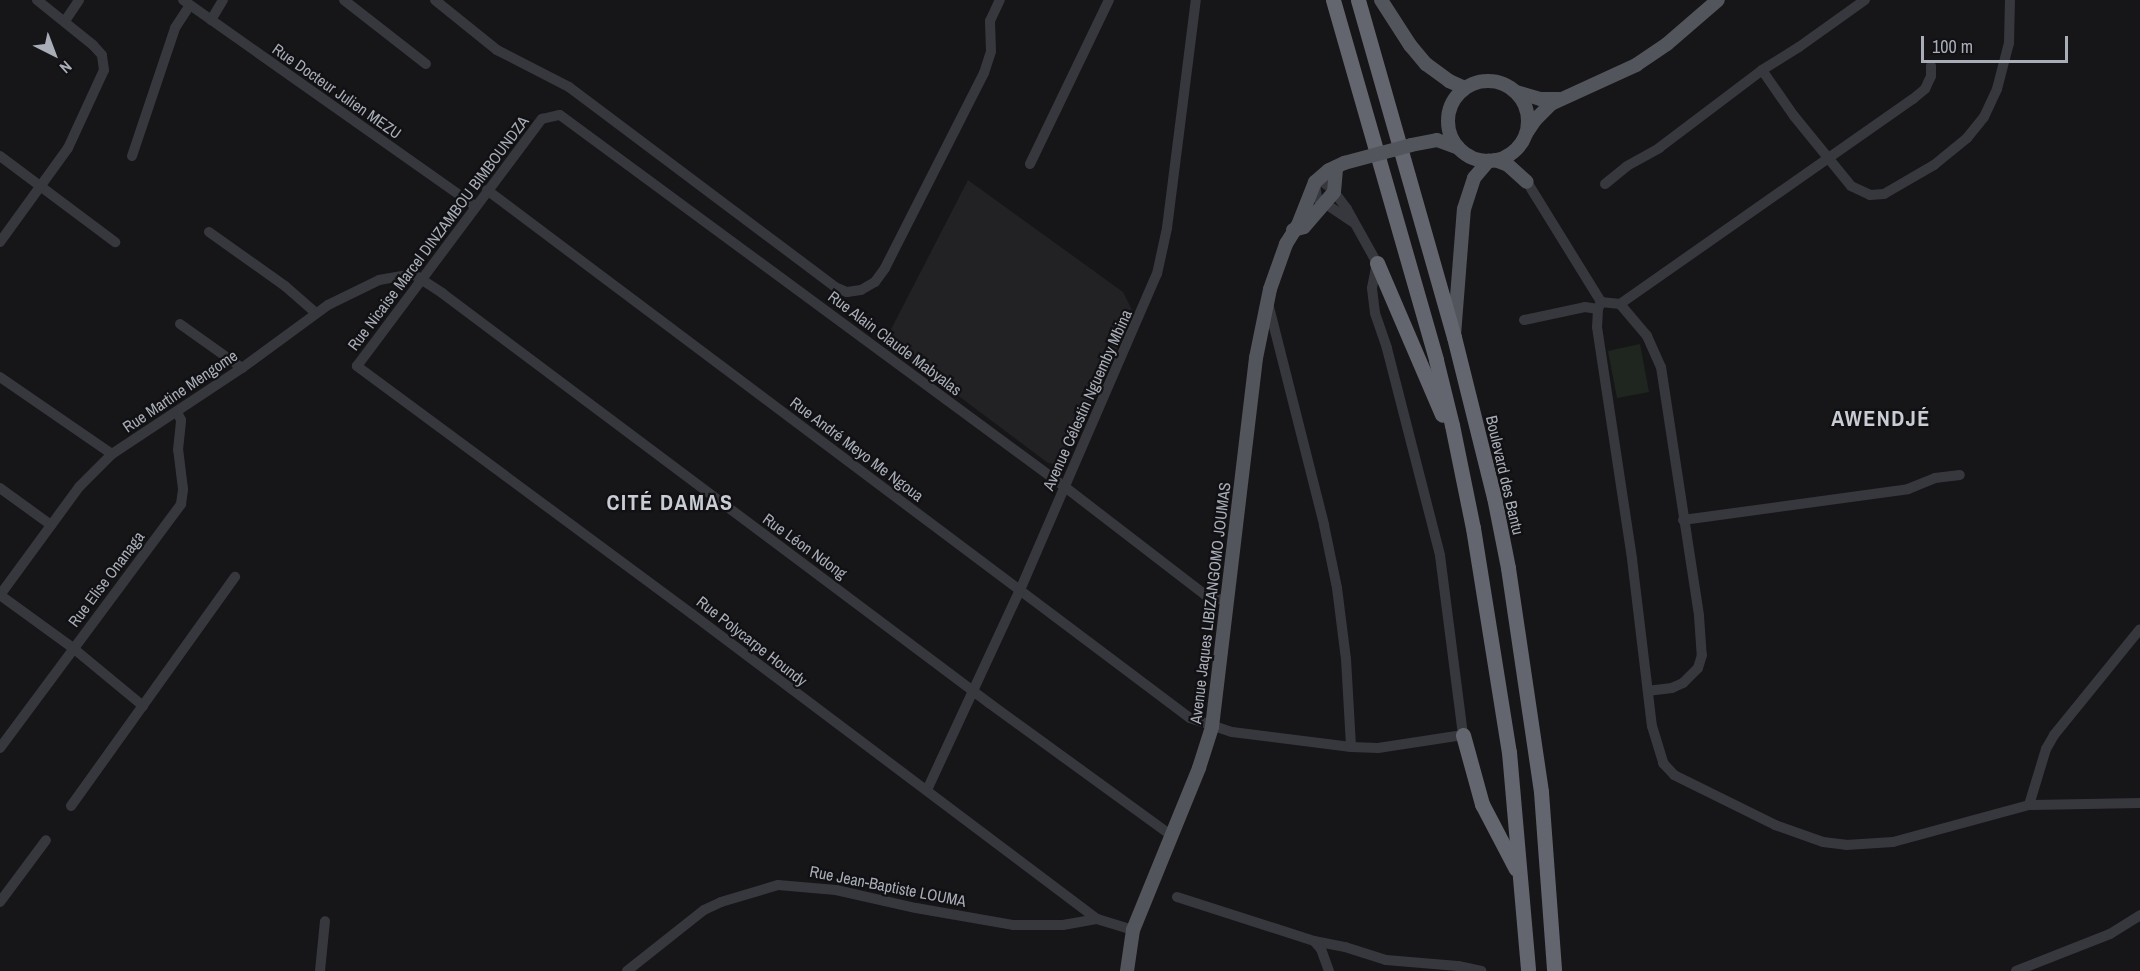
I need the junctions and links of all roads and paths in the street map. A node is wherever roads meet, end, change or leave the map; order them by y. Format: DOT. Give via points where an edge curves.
graph roads {
  1 [pos="37,0"];
  2 [pos="79,0"];
  3 [pos="224,0"];
  4 [pos="344,0"];
  5 [pos="435,0"];
  6 [pos="1000,0"];
  7 [pos="1109,0"];
  8 [pos="1196,0"];
  9 [pos="1333,0"];
  10 [pos="1358,0"];
  11 [pos="1381,0"];
  12 [pos="1718,0"];
  13 [pos="1865,0"];
  14 [pos="2010,0"];
  15 [pos="186,3"];
  16 [pos="211,20"];
  17 [pos="65,21"];
  18 [pos="426,64"];
  19 [pos="1931,66"];
  20 [pos="1762,70"];
  21 [pos="1465,88"];
  22 [pos="1516,92"];
  23 [pos="1559,99"];
  24 [pos="1449,112"];
  25 [pos="542,119"];
  26 [pos="1523,139"];
  27 [pos="1425,141"];
  28 [pos="1459,148"];
  29 [pos="0,156"];
  30 [pos="132,156"];
  31 [pos="1829,156"];
  32 [pos="1492,160"];
  33 [pos="1030,164"];
  34 [pos="1340,165"];
  35 [pos="1316,180"];
  36 [pos="1527,182"];
  37 [pos="1605,184"];
  38 [pos="40,185"];
  39 [pos="487,190"];
  40 [pos="1334,192"];
  41 [pos="1325,203"];
  42 [pos="475,206"];
  43 [pos="1354,224"];
  44 [pos="1293,230"];
  45 [pos="209,232"];
  46 [pos="0,242"];
  47 [pos="115,242"];
  48 [pos="1377,264"];
  49 [pos="421,279"];
  50 [pos="1268,300"];
  51 [pos="1393,304"];
  52 [pos="1620,304"];
  53 [pos="1600,305"];
  54 [pos="316,313"];
  55 [pos="1375,313"];
  56 [pos="1524,320"];
  57 [pos="180,324"];
  58 [pos="1454,337"];
  59 [pos="357,366"];
  60 [pos="242,368"];
  61 [pos="0,377"];
  62 [pos="177,412"];
  63 [pos="1452,425"];
  64 [pos="112,454"];
  65 [pos="1960,475"];
  66 [pos="1065,487"];
  67 [pos="0,488"];
  68 [pos="1683,520"];
  69 [pos="51,525"];
  70 [pos="235,578"];
  71 [pos="1020,591"];
  72 [pos="0,595"];
  73 [pos="1227,600"];
  74 [pos="2140,629"];
  75 [pos="73,648"];
  76 [pos="972,690"];
  77 [pos="1648,691"];
  78 [pos="143,706"];
  79 [pos="1212,727"];
  80 [pos="1463,735"];
  81 [pos="1351,747"];
  82 [pos="0,748"];
  83 [pos="927,790"];
  84 [pos="2140,802"];
  85 [pos="71,806"];
  86 [pos="2029,806"];
  87 [pos="1171,835"];
  88 [pos="46,840"];
  89 [pos="1518,874"];
  90 [pos="1178,897"];
  91 [pos="0,902"];
  92 [pos="2140,915"];
  93 [pos="1097,919"];
  94 [pos="325,921"];
  95 [pos="1133,930"];
  96 [pos="1314,940"];
  97 [pos="320,971"];
  98 [pos="627,971"];
  99 [pos="1127,971"];
  100 [pos="1329,971"];
  101 [pos="1481,971"];
  102 [pos="1528,971"];
  103 [pos="1554,971"];
  104 [pos="2016,971"];
  1 -- 17 [label="street"];
  2 -- 17 [label="street"];
  3 -- 16 [label="street"];
  4 -- 18 [label="street"];
  5 -- 6 [label="street" via="498,50 569,87 835,287 847,292 875,282 885,268 984,73 991,51 990,21"];
  7 -- 33 [label="street"];
  8 -- 66 [label="street, Avenue Célestin Nguemby Mbina" via="1167,228 1157,274"];
  9 -- 63 [label="highway"];
  10 -- 58 [label="highway, Boulevard des Bantu"];
  11 -- 21 [label="main road" via="1418,56 1442,77"];
  12 -- 23 [label="main road" via="1667,44 1636,64"];
  13 -- 20 [label="street"];
  14 -- 31 [label="street" via="2009,43 1997,89 1984,117 1967,138 1916,177 1894,190 1875,195 1851,186"];
  15 -- 16 [label="street, Rue Docteur Julien MEZU"];
  15 -- 30 [label="street"];
  16 -- 42 [label="street, Rue Docteur Julien MEZU"];
  17 -- 38 [label="street" via="102,55 105,70 68,148"];
  19 -- 31 [label="street" via="1925,89"];
  20 -- 31 [label="street" via="1794,116"];
  20 -- 37 [label="street"];
  21 -- 22 [label="main road" via="1486,81"];
  21 -- 24 [label="main road"];
  22 -- 23 [label="main road" via="1540,99"];
  22 -- 26 [label="main road" via="1527,111"];
  23 -- 26 [label="main road" via="1543,110"];
  24 -- 27 [label="main road" via="1442,126"];
  24 -- 28 [label="main road" via="1449,131"];
  25 -- 39 [label="street, Rue Nicaise Marcel DINZAMBOU BIMBOUNDZA"];
  25 -- 66 [label="street, Rue Alain Claude Mabyalas" via="560,115"];
  26 -- 32 [label="main road" via="1504,157"];
  26 -- 36 [label="main road" via="1519,157"];
  27 -- 28 [label="main road" via="1443,141"];
  27 -- 34 [label="main road, bridge"];
  28 -- 32 [label="main road" via="1476,159"];
  29 -- 38 [label="street"];
  31 -- 52 [label="street"];
  32 -- 36 [label="main road" via="1508,165"];
  32 -- 58 [label="main road" via="1474,178 1464,209"];
  34 -- 35 [label="main road"];
  34 -- 40 [label="main road"];
  35 -- 40 [label="street"];
  35 -- 41 [label="street" via="1316,196"];
  35 -- 44 [label="main road, Avenue Jaques LIBIZANGOMO JOUMAS"];
  36 -- 53 [label="street"];
  38 -- 46 [label="street"];
  38 -- 47 [label="street"];
  39 -- 42 [label="street, Rue Nicaise Marcel DINZAMBOU BIMBOUNDZA"];
  39 -- 71 [label="street, Rue André Meyo Me Ngoua"];
  40 -- 41 [label="main road"];
  40 -- 43 [label="street"];
  41 -- 43 [label="street"];
  41 -- 44 [label="main road" via="1304,227"];
  42 -- 49 [label="street, Rue Nicaise Marcel DINZAMBOU BIMBOUNDZA"];
  43 -- 48 [label="street"];
  44 -- 50 [label="main road, Avenue Jaques LIBIZANGOMO JOUMAS"];
  45 -- 54 [label="street"];
  48 -- 51 [label="highway"];
  48 -- 55 [label="street" via="1372,288"];
  49 -- 54 [label="street, Rue Martine Mengome" via="412,274 389,277"];
  49 -- 59 [label="street, Rue Nicaise Marcel DINZAMBOU BIMBOUNDZA"];
  49 -- 76 [label="street, Rue Léon Ndong"];
  50 -- 73 [label="main road, Avenue Jaques LIBIZANGOMO JOUMAS" via="1256,358"];
  50 -- 81 [label="street" via="1337,588"];
  51 -- 55 [label="street"];
  51 -- 63 [label="highway" via="1443,417"];
  52 -- 53 [label="street"];
  52 -- 68 [label="street" via="1647,336 1661,367"];
  53 -- 56 [label="street"];
  53 -- 77 [label="street" via="1600,351"];
  54 -- 60 [label="street, Rue Martine Mengome"];
  55 -- 80 [label="street" via="1440,555"];
  57 -- 60 [label="street"];
  58 -- 103 [label="highway, Boulevard des Bantu" via="1494,497 1521,644 1541,792"];
  59 -- 83 [label="street, Rue Polycarpe Houndy"];
  60 -- 62 [label="street, Rue Martine Mengome"];
  61 -- 64 [label="street"];
  62 -- 64 [label="street, Rue Martine Mengome"];
  62 -- 75 [label="street, Rue Elise Onanaga" via="181,420 181,504"];
  63 -- 89 [label="highway" via="1509,752"];
  64 -- 69 [label="street, Rue Martine Mengome" via="90,474"];
  65 -- 68 [label="street" via="1935,478 1908,489"];
  66 -- 71 [label="street, Avenue Célestin Nguemby Mbina"];
  66 -- 73 [label="street, Rue Alain Claude Mabyalas" via="1209,598"];
  67 -- 69 [label="street"];
  68 -- 77 [label="street" via="1702,655 1698,668 1683,683"];
  69 -- 72 [label="street, Rue Martine Mengome"];
  70 -- 78 [label="street"];
  71 -- 76 [label="street, Avenue Célestin Nguemby Mbina"];
  71 -- 79 [label="street, Rue André Meyo Me Ngoua" via="1190,718"];
  72 -- 75 [label="street"];
  73 -- 79 [label="main road, Avenue Jaques LIBIZANGOMO JOUMAS"];
  74 -- 86 [label="street" via="2054,735"];
  75 -- 78 [label="street"];
  75 -- 82 [label="street, Rue Elise Onanaga"];
  76 -- 83 [label="street, Avenue Célestin Nguemby Mbina"];
  76 -- 87 [label="street, Rue Léon Ndong"];
  77 -- 86 [label="street" via="1658,748 1663,763 1674,775 1775,825 1823,842 1893,842"];
  78 -- 85 [label="street"];
  79 -- 81 [label="street, Rue André Meyo Me Ngoua"];
  79 -- 87 [label="main road, Avenue Jaques LIBIZANGOMO JOUMAS"];
  80 -- 81 [label="street, Rue André Meyo Me Ngoua" via="1378,748"];
  80 -- 89 [label="highway" via="1482,804"];
  83 -- 93 [label="street, Rue Polycarpe Houndy"];
  84 -- 86 [label="street"];
  87 -- 95 [label="main road, Avenue Jaques LIBIZANGOMO JOUMAS"];
  88 -- 91 [label="street"];
  89 -- 102 [label="highway"];
  90 -- 96 [label="street"];
  92 -- 104 [label="street" via="2110,934"];
  93 -- 95 [label="street, Rue Polycarpe Houndy"];
  93 -- 98 [label="street, Rue Jean-Baptiste LOUMA" via="1063,926 1013,925 836,890 778,885 704,910"];
  94 -- 97 [label="street"];
  95 -- 99 [label="main road, Avenue Jaques LIBIZANGOMO JOUMAS"];
  96 -- 100 [label="street"];
  96 -- 101 [label="street" via="1386,960"];
}
